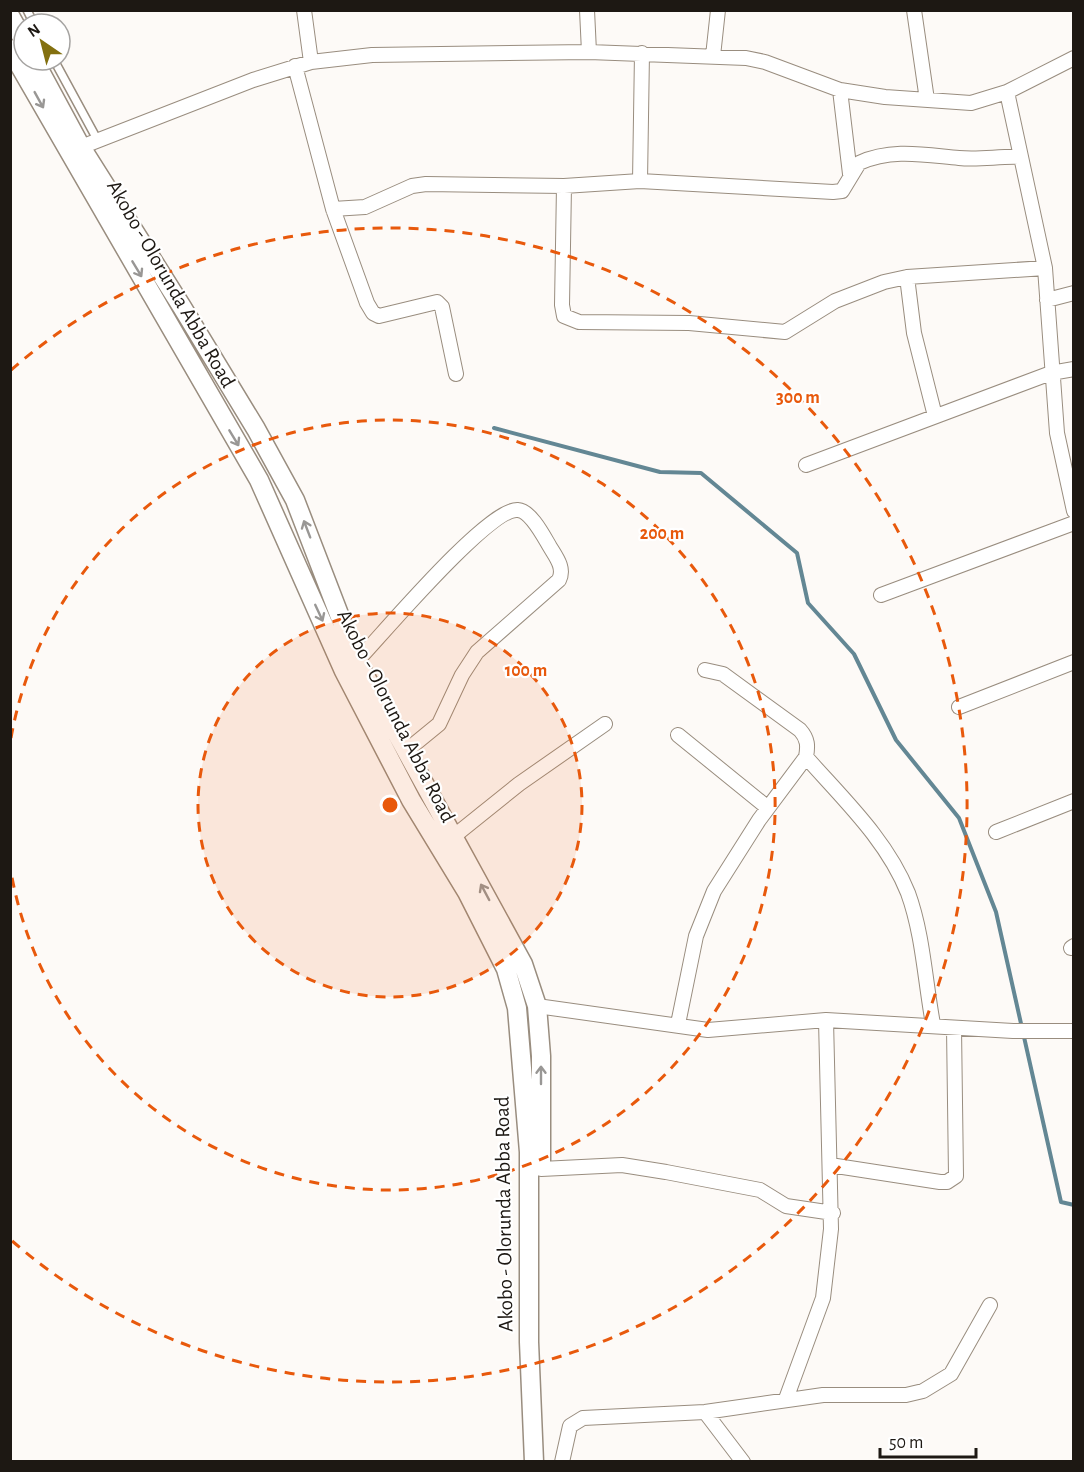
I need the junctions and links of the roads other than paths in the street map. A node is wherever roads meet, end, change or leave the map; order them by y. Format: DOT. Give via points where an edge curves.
graph roads {
  1 [pos="304,10"];
  2 [pos="587,10"];
  3 [pos="718,10"];
  4 [pos="914,10"];
  5 [pos="10,49"];
  6 [pos="589,52"];
  7 [pos="642,53"];
  8 [pos="712,56"];
  9 [pos="1074,58"];
  10 [pos="311,62"];
  11 [pos="295,66"];
  12 [pos="42,72"];
  13 [pos="59,72"];
  14 [pos="840,90"];
  15 [pos="1007,92"];
  16 [pos="927,100"];
  17 [pos="90,144"];
  18 [pos="1020,157"];
  19 [pos="850,174"];
  20 [pos="640,181"];
  21 [pos="564,186"];
  22 [pos="333,209"];
  23 [pos="1045,268"];
  24 [pos="907,277"];
  25 [pos="1074,293"];
  26 [pos="1047,300"];
  27 [pos="1074,369"];
  28 [pos="1051,373"];
  29 [pos="456,374"];
  30 [pos="238,402"];
  31 [pos="219,411"];
  32 [pos="935,416"];
  33 [pos="806,465"];
  34 [pos="1070,480"];
  35 [pos="1074,511"];
  36 [pos="1074,523"];
  37 [pos="881,595"];
  38 [pos="357,661"];
  39 [pos="1074,662"];
  40 [pos="705,670"];
  41 [pos="959,707"];
  42 [pos="605,724"];
  43 [pos="678,735"];
  44 [pos="406,751"];
  45 [pos="806,757"];
  46 [pos="1074,801"];
  47 [pos="768,807"];
  48 [pos="996,832"];
  49 [pos="453,837"];
  50 [pos="537,1006"];
  51 [pos="826,1020"];
  52 [pos="678,1024"];
  53 [pos="933,1024"];
  54 [pos="954,1028"];
  55 [pos="1074,1031"];
  56 [pos="533,1101"];
  57 [pos="830,1165"];
  58 [pos="541,1169"];
  59 [pos="832,1213"];
  60 [pos="990,1305"];
  61 [pos="786,1399"];
  62 [pos="705,1412"];
  63 [pos="534,1461"];
  64 [pos="546,1461"];
  65 [pos="562,1461"];
  66 [pos="743,1461"];
  1 -- 10 [label="street"];
  2 -- 6 [label="street"];
  3 -- 8 [label="street"];
  4 -- 16 [label="street"];
  5 -- 31 [label="main road, Akobo - Olorunda Abba Road, one-way"];
  6 -- 7 [label="street"];
  6 -- 10 [label="street" via="372,55"];
  7 -- 8 [label="street"];
  7 -- 20 [label="street"];
  8 -- 14 [label="street" via="765,62"];
  9 -- 15 [label="street"];
  10 -- 11 [label="street"];
  11 -- 17 [label="street"];
  11 -- 22 [label="street"];
  12 -- 17 [label="main road, Akobo - Olorunda Abba Road"];
  13 -- 17 [label="lane"];
  14 -- 16 [label="street"];
  14 -- 19 [label="street"];
  15 -- 16 [label="street" via="971,103"];
  15 -- 18 [label="street"];
  17 -- 30 [label="main road, Akobo - Olorunda Abba Road"];
  18 -- 19 [label="street" via="896,153 868,159 854,166"];
  18 -- 23 [label="street"];
  19 -- 20 [label="street" via="842,190 833,192"];
  20 -- 21 [label="street"];
  21 -- 22 [label="street" via="426,184 412,186 365,207"];
  21 -- 24 [label="street" via="562,305 564,316 570,320 689,323 785,332 851,293"];
  22 -- 29 [label="street" via="372,313 379,316 438,302"];
  23 -- 24 [label="street"];
  23 -- 26 [label="street"];
  24 -- 32 [label="street" via="914,333"];
  25 -- 26 [label="street"];
  26 -- 28 [label="street"];
  27 -- 28 [label="street"];
  28 -- 32 [label="street"];
  28 -- 34 [label="street" via="1060,458"];
  30 -- 31 [label="main road"];
  38 -- 30 [label="main road, Akobo - Olorunda Abba Road, one-way" via="296,500"];
  31 -- 56 [label="main road, Akobo - Olorunda Abba Road, one-way" via="273,507 344,671 506,969"];
  32 -- 33 [label="street"];
  34 -- 35 [label="street"];
  36 -- 37 [label="street"];
  38 -- 44 [label="main road, Akobo - Olorunda Abba Road"];
  38 -- 44 [label="street" via="466,543 502,514 516,509 524,512 547,542 561,567 559,580 477,652 439,724"];
  39 -- 41 [label="street"];
  40 -- 45 [label="street" via="723,674 801,730 806,737"];
  42 -- 49 [label="street" via="519,784"];
  43 -- 47 [label="street"];
  44 -- 49 [label="main road, Akobo - Olorunda Abba Road"];
  45 -- 47 [label="street"];
  45 -- 53 [label="street" via="881,842 907,892 915,916"];
  46 -- 48 [label="street"];
  47 -- 52 [label="street" via="714,891 696,936"];
  50 -- 49 [label="main road, Akobo - Olorunda Abba Road, one-way" via="523,964"];
  50 -- 52 [label="street"];
  56 -- 50 [label="main road, Akobo - Olorunda Abba Road, one-way"];
  51 -- 52 [label="street" via="708,1030"];
  51 -- 53 [label="street"];
  51 -- 57 [label="street"];
  53 -- 54 [label="street"];
  54 -- 55 [label="street"];
  54 -- 57 [label="street" via="956,1176 940,1182"];
  56 -- 58 [label="main road, Akobo - Olorunda Abba Road"];
  56 -- 63 [label="main road, Akobo - Olorunda Abba Road" via="529,1152 529,1342"];
  57 -- 59 [label="street"];
  58 -- 59 [label="street" via="622,1165 760,1190 786,1206"];
  58 -- 64 [label="main road, Akobo - Olorunda Abba Road"];
  59 -- 61 [label="street" via="822,1298"];
  60 -- 61 [label="street" via="951,1374 923,1391 906,1395 851,1393"];
  61 -- 62 [label="street"];
  62 -- 65 [label="street" via="583,1418 570,1426"];
  62 -- 66 [label="street"];
}
